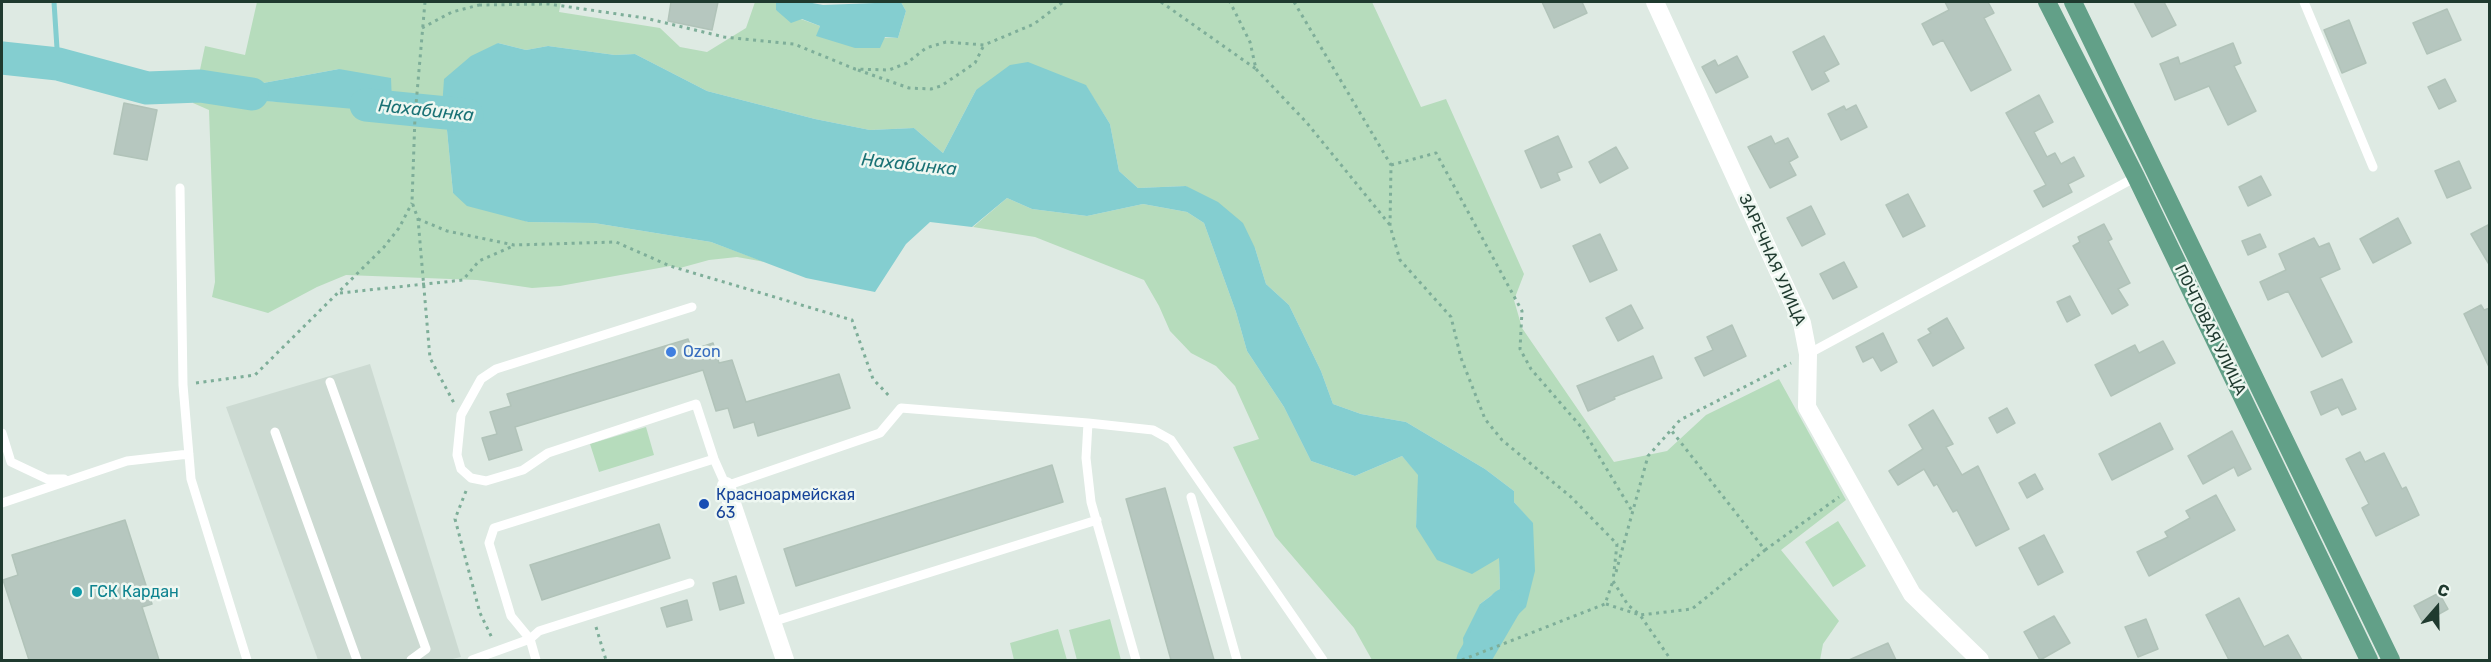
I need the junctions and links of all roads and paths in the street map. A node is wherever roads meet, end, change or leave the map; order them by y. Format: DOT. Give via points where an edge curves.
graph roads {
  1 [pos="425,2"];
  2 [pos="1063,2"];
  3 [pos="1161,2"];
  4 [pos="1230,2"];
  5 [pos="1294,2"];
  6 [pos="1655,2"];
  7 [pos="2047,2"];
  8 [pos="2073,2"];
  9 [pos="2304,2"];
  10 [pos="478,3"];
  11 [pos="422,28"];
  12 [pos="984,45"];
  13 [pos="855,69"];
  14 [pos="1256,69"];
  15 [pos="1391,165"];
  16 [pos="2373,167"];
  17 [pos="2136,177"];
  18 [pos="180,188"];
  19 [pos="412,202"];
  20 [pos="418,219"];
  21 [pos="1390,226"];
  22 [pos="514,245"];
  23 [pos="423,285"];
  24 [pos="340,293"];
  25 [pos="692,307"];
  26 [pos="1808,354"];
  27 [pos="330,382"];
  28 [pos="183,385"];
  29 [pos="901,408"];
  30 [pos="461,416"];
  31 [pos="1088,423"];
  32 [pos="1671,430"];
  33 [pos="275,432"];
  34 [pos="2,434"];
  35 [pos="189,454"];
  36 [pos="714,459"];
  37 [pos="471,478"];
  38 [pos="73,479"];
  39 [pos="726,486"];
  40 [pos="1852,487"];
  41 [pos="1191,497"];
  42 [pos="2,502"];
  43 [pos="1632,512"];
  44 [pos="1097,520"];
  45 [pos="1765,550"];
  46 [pos="1613,581"];
  47 [pos="690,583"];
  48 [pos="1605,604"];
  49 [pos="592,614"];
  50 [pos="1640,615"];
  51 [pos="772,622"];
  52 [pos="530,639"];
  53 [pos="498,652"];
  54 [pos="247,660"];
  55 [pos="357,660"];
  56 [pos="411,660"];
  57 [pos="472,660"];
  58 [pos="536,660"];
  59 [pos="606,660"];
  60 [pos="785,660"];
  61 [pos="1136,660"];
  62 [pos="1237,660"];
  63 [pos="1323,660"];
  64 [pos="1462,660"];
  65 [pos="1671,660"];
  66 [pos="1980,660"];
  67 [pos="2369,660"];
  68 [pos="2391,660"];
  1 -- 11 [label="path"];
  2 -- 12 [label="path" via="1034,24"];
  3 -- 14 [label="path"];
  4 -- 14 [label="path" via="1250,42"];
  5 -- 15 [label="path"];
  6 -- 26 [label="street, ЗАРЕЧНАЯ УЛИЦА" via="1802,323"];
  7 -- 17 [label="main road, ПОЧТОВАЯ УЛИЦА"];
  8 -- 68 [label="main road, ПОЧТОВАЯ УЛИЦА"];
  9 -- 16 [label="lane"];
  10 -- 11 [label="path"];
  10 -- 13 [label="path" via="549,4 645,18 724,38 794,44"];
  11 -- 19 [label="path"];
  12 -- 13 [label="path" via="946,42 926,48 907,63 889,70"];
  12 -- 13 [label="path" via="975,63 931,89 909,88"];
  14 -- 21 [label="path" via="1307,123"];
  15 -- 21 [label="path"];
  15 -- 43 [label="path" via="1436,153 1522,311 1520,349 1525,359 1582,429"];
  17 -- 26 [label="lane"];
  17 -- 67 [label="main road, ПОЧТОВАЯ УЛИЦА"];
  18 -- 28 [label="lane"];
  19 -- 20 [label="path"];
  19 -- 24 [label="path" via="399,228"];
  20 -- 22 [label="path" via="447,231"];
  20 -- 23 [label="path"];
  21 -- 46 [label="path" via="1400,260 1451,317 1461,358 1485,419 1502,440 1571,497 1617,544"];
  22 -- 23 [label="path" via="479,261 463,280"];
  22 -- 29 [label="path" via="616,242 670,266 852,320 873,379"];
  23 -- 24 [label="path"];
  23 -- 30 [label="path" via="430,358"];
  24 -- 28 [label="path" via="255,375"];
  25 -- 30 [label="lane" via="496,369 481,379"];
  26 -- 32 [label="path" via="1680,420"];
  26 -- 40 [label="street, ЗАРЕЧНАЯ УЛИЦА" via="1807,407"];
  27 -- 56 [label="lane" via="426,649"];
  28 -- 35 [label="lane"];
  29 -- 31 [label="lane"];
  29 -- 39 [label="lane" via="880,433"];
  30 -- 37 [label="lane" via="457,455 461,469"];
  31 -- 44 [label="lane" via="1086,458"];
  31 -- 63 [label="lane" via="1153,430 1171,440"];
  32 -- 43 [label="path" via="1648,456"];
  32 -- 45 [label="path"];
  33 -- 55 [label="lane"];
  34 -- 38 [label="lane" via="11,462 47,479"];
  35 -- 38 [label="lane" via="126,460"];
  35 -- 54 [label="lane" via="191,479"];
  36 -- 37 [label="lane" via="696,404 548,453 523,470 486,481"];
  36 -- 39 [label="lane"];
  36 -- 52 [label="lane" via="494,528 489,543 511,616"];
  37 -- 53 [label="path" via="455,519 480,613"];
  38 -- 42 [label="lane"];
  39 -- 51 [label="street"];
  40 -- 45 [label="path"];
  40 -- 66 [label="street, ЗАРЕЧНАЯ УЛИЦА" via="1912,594"];
  41 -- 62 [label="lane"];
  43 -- 46 [label="path"];
  44 -- 51 [label="lane"];
  44 -- 61 [label="lane"];
  45 -- 50 [label="path" via="1692,609"];
  46 -- 48 [label="path"];
  46 -- 50 [label="path" via="1628,605"];
  47 -- 49 [label="lane"];
  48 -- 50 [label="path"];
  48 -- 64 [label="path"];
  49 -- 52 [label="lane" via="539,631"];
  49 -- 59 [label="path"];
  50 -- 65 [label="path"];
  51 -- 60 [label="street"];
  52 -- 53 [label="lane"];
  52 -- 58 [label="lane"];
  53 -- 57 [label="lane"];
}
